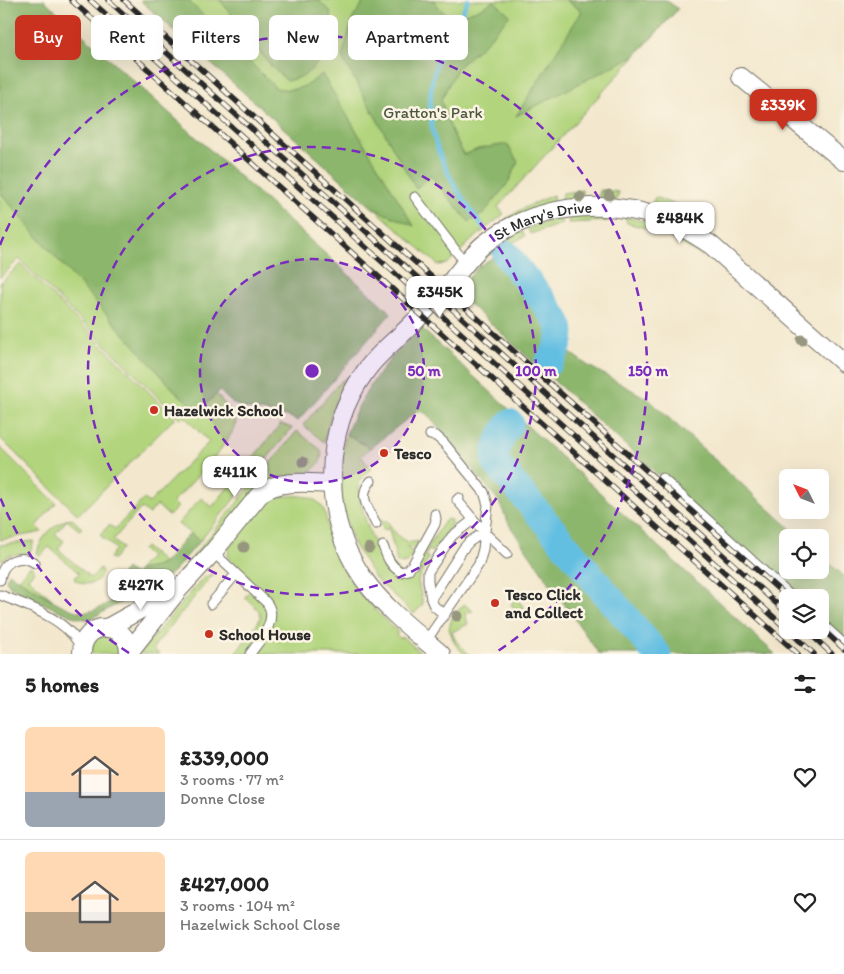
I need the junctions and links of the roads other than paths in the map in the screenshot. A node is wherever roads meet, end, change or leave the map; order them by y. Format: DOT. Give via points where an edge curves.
graph roads {
  1 [pos="741,77"];
  2 [pos="844,161"];
  3 [pos="415,197"];
  4 [pos="467,261"];
  5 [pos="841,355"];
  6 [pos="430,435"];
  7 [pos="662,478"];
  8 [pos="371,481"];
  9 [pos="332,484"];
  10 [pos="459,498"];
  11 [pos="435,514"];
  12 [pos="473,520"];
  13 [pos="376,524"];
  14 [pos="484,532"];
  15 [pos="383,546"];
  16 [pos="213,552"];
  17 [pos="507,554"];
  18 [pos="35,562"];
  19 [pos="236,574"];
  20 [pos="0,582"];
  21 [pos="783,589"];
  22 [pos="178,590"];
  23 [pos="0,594"];
  24 [pos="431,599"];
  25 [pos="211,604"];
  26 [pos="445,615"];
  27 [pos="57,623"];
  28 [pos="100,629"];
  29 [pos="829,630"];
  30 [pos="426,641"];
  31 [pos="844,644"];
  32 [pos="82,653"];
  33 [pos="129,653"];
  34 [pos="250,654"];
  35 [pos="441,654"];
  1 -- 2 [label="street"];
  3 -- 4 [label="lane"];
  4 -- 5 [label="street, St Mary's Drive" via="502,232 552,212 604,206 635,210 663,218 711,246"];
  4 -- 9 [label="street, St Mary's Drive" via="406,331 376,358 354,389 341,421 332,463"];
  6 -- 14 [label="lane" via="444,443 486,495 488,505"];
  7 -- 21 [label="lane"];
  8 -- 13 [label="lane" via="364,498"];
  9 -- 16 [label="street" via="293,484 266,489"];
  9 -- 30 [label="street, St Mary's Drive" via="338,524 356,567 383,601"];
  10 -- 12 [label="lane" via="457,500"];
  11 -- 15 [label="lane" via="431,533 408,570 401,572 394,568"];
  12 -- 14 [label="lane"];
  12 -- 24 [label="lane" via="452,536 429,569"];
  14 -- 17 [label="lane"];
  14 -- 24 [label="lane" via="466,545"];
  14 -- 26 [label="lane" via="479,564"];
  16 -- 19 [label="lane"];
  16 -- 22 [label="street"];
  18 -- 20 [label="lane" via="23,558 12,560 4,568"];
  19 -- 25 [label="lane"];
  19 -- 34 [label="lane" via="271,610 267,629"];
  20 -- 23 [label="lane"];
  22 -- 28 [label="street"];
  22 -- 33 [label="street"];
  23 -- 27 [label="lane" via="39,610"];
  24 -- 26 [label="lane"];
  26 -- 30 [label="lane"];
  27 -- 28 [label="lane" via="75,631"];
  27 -- 32 [label="lane" via="77,642"];
  28 -- 32 [label="street" via="85,640"];
  28 -- 33 [label="street" via="116,630 124,636"];
  29 -- 31 [label="lane"];
  30 -- 35 [label="street, St Mary's Drive"];
}
